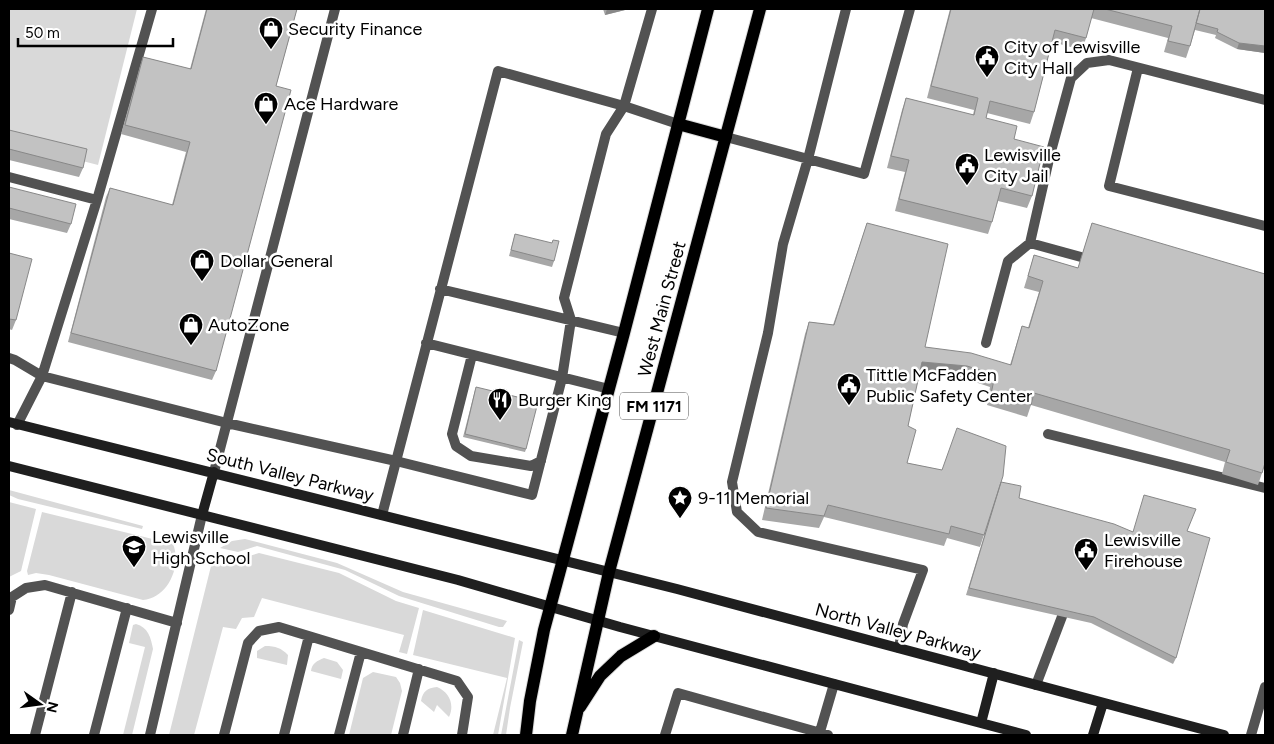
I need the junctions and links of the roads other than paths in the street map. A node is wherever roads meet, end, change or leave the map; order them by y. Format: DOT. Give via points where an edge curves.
graph roads {
  1 [pos="152,9"];
  2 [pos="336,9"];
  3 [pos="652,9"];
  4 [pos="708,9"];
  5 [pos="760,9"];
  6 [pos="846,9"];
  7 [pos="910,9"];
  8 [pos="1138,68"];
  9 [pos="1265,100"];
  10 [pos="624,106"];
  11 [pos="678,124"];
  12 [pos="726,137"];
  13 [pos="808,159"];
  14 [pos="9,177"];
  15 [pos="97,200"];
  16 [pos="1265,226"];
  17 [pos="1030,243"];
  18 [pos="1081,257"];
  19 [pos="440,289"];
  20 [pos="572,320"];
  21 [pos="624,334"];
  22 [pos="426,343"];
  23 [pos="986,343"];
  24 [pos="472,355"];
  25 [pos="9,358"];
  26 [pos="42,376"];
  27 [pos="562,378"];
  28 [pos="609,388"];
  29 [pos="227,423"];
  30 [pos="13,424"];
  31 [pos="1048,434"];
  32 [pos="396,461"];
  33 [pos="541,461"];
  34 [pos="9,466"];
  35 [pos="214,472"];
  36 [pos="1265,488"];
  37 [pos="202,515"];
  38 [pos="382,515"];
  39 [pos="563,560"];
  40 [pos="610,572"];
  41 [pos="72,592"];
  42 [pos="1069,600"];
  43 [pos="551,606"];
  44 [pos="127,608"];
  45 [pos="9,610"];
  46 [pos="598,620"];
  47 [pos="177,623"];
  48 [pos="309,636"];
  49 [pos="654,636"];
  50 [pos="899,648"];
  51 [pos="361,652"];
  52 [pos="419,669"];
  53 [pos="994,674"];
  54 [pos="834,684"];
  55 [pos="1036,685"];
  56 [pos="1265,687"];
  57 [pos="1103,703"];
  58 [pos="576,713"];
  59 [pos="981,723"];
  60 [pos="822,734"];
  61 [pos="35,735"];
  62 [pos="94,735"];
  63 [pos="150,735"];
  64 [pos="224,735"];
  65 [pos="284,735"];
  66 [pos="340,735"];
  67 [pos="403,735"];
  68 [pos="462,735"];
  69 [pos="526,735"];
  70 [pos="572,735"];
  71 [pos="665,735"];
  72 [pos="1026,735"];
  73 [pos="1093,735"];
  74 [pos="1224,735"];
  75 [pos="1251,735"];
  1 -- 15 [label="lane"];
  2 -- 29 [label="lane"];
  3 -- 10 [label="lane"];
  4 -- 11 [label="main road, West Main Street / FM 1171"];
  5 -- 12 [label="main road, West Main Street / FM 1171"];
  6 -- 13 [label="lane"];
  7 -- 13 [label="lane" via="864,174"];
  8 -- 9 [label="lane"];
  8 -- 16 [label="lane" via="1109,186"];
  8 -- 17 [label="lane" via="1109,60 1087,63 1071,78"];
  10 -- 11 [label="lane"];
  10 -- 19 [label="lane" via="498,71"];
  10 -- 20 [label="lane" via="606,134 564,298"];
  11 -- 12 [label="main road"];
  11 -- 21 [label="main road, West Main Street / FM 1171"];
  12 -- 13 [label="lane"];
  12 -- 40 [label="main road, West Main Street / FM 1171"];
  13 -- 50 [label="lane" via="783,244 768,333 732,482 737,512 758,532 923,570 903,624"];
  14 -- 15 [label="lane"];
  15 -- 26 [label="lane"];
  17 -- 18 [label="lane"];
  17 -- 23 [label="lane" via="1008,261"];
  19 -- 20 [label="lane"];
  19 -- 22 [label="lane"];
  20 -- 21 [label="lane"];
  20 -- 27 [label="lane"];
  21 -- 28 [label="main road, West Main Street / FM 1171"];
  22 -- 24 [label="lane"];
  22 -- 32 [label="lane"];
  24 -- 27 [label="lane"];
  24 -- 33 [label="lane" via="452,434 456,446 471,456 531,466"];
  25 -- 26 [label="lane"];
  26 -- 29 [label="lane"];
  26 -- 30 [label="lane"];
  27 -- 28 [label="lane"];
  27 -- 33 [label="lane"];
  28 -- 39 [label="main road, West Main Street / FM 1171"];
  29 -- 32 [label="lane"];
  29 -- 35 [label="lane"];
  30 -- 35 [label="main road, South Valley Parkway"];
  31 -- 36 [label="lane"];
  32 -- 33 [label="lane" via="532,496"];
  32 -- 38 [label="lane"];
  34 -- 37 [label="main road"];
  35 -- 37 [label="main road"];
  35 -- 38 [label="main road, South Valley Parkway"];
  37 -- 43 [label="main road"];
  37 -- 47 [label="lane"];
  38 -- 39 [label="main road, South Valley Parkway"];
  39 -- 40 [label="main road, North Valley Parkway"];
  39 -- 43 [label="main road, West Main Street / FM 1171"];
  40 -- 46 [label="main road, West Main Street / FM 1171"];
  40 -- 50 [label="main road, North Valley Parkway"];
  41 -- 44 [label="lane"];
  41 -- 45 [label="lane" via="46,585 26,588 12,597"];
  41 -- 61 [label="lane"];
  42 -- 55 [label="lane"];
  43 -- 46 [label="main road"];
  43 -- 69 [label="main road, West Main Street / FM 1171" via="530,701"];
  44 -- 47 [label="lane"];
  44 -- 62 [label="lane"];
  46 -- 49 [label="main road"];
  46 -- 58 [label="main road, West Main Street / FM 1171"];
  47 -- 63 [label="lane"];
  48 -- 51 [label="lane"];
  48 -- 64 [label="lane" via="279,627 259,631 248,643"];
  48 -- 65 [label="lane"];
  49 -- 54 [label="main road"];
  49 -- 58 [label="main road" via="621,656 600,676"];
  50 -- 53 [label="main road, North Valley Parkway"];
  51 -- 52 [label="lane"];
  51 -- 66 [label="lane"];
  52 -- 67 [label="lane"];
  52 -- 68 [label="lane" via="457,681 468,697"];
  53 -- 55 [label="main road, North Valley Parkway"];
  53 -- 59 [label="main road"];
  54 -- 59 [label="main road"];
  54 -- 60 [label="lane"];
  55 -- 57 [label="main road, North Valley Parkway"];
  56 -- 75 [label="lane"];
  57 -- 73 [label="main road"];
  57 -- 74 [label="main road, North Valley Parkway"];
  58 -- 70 [label="main road, West Main Street / FM 1171"];
  59 -- 72 [label="main road"];
  60 -- 71 [label="lane" via="678,693"];
}
